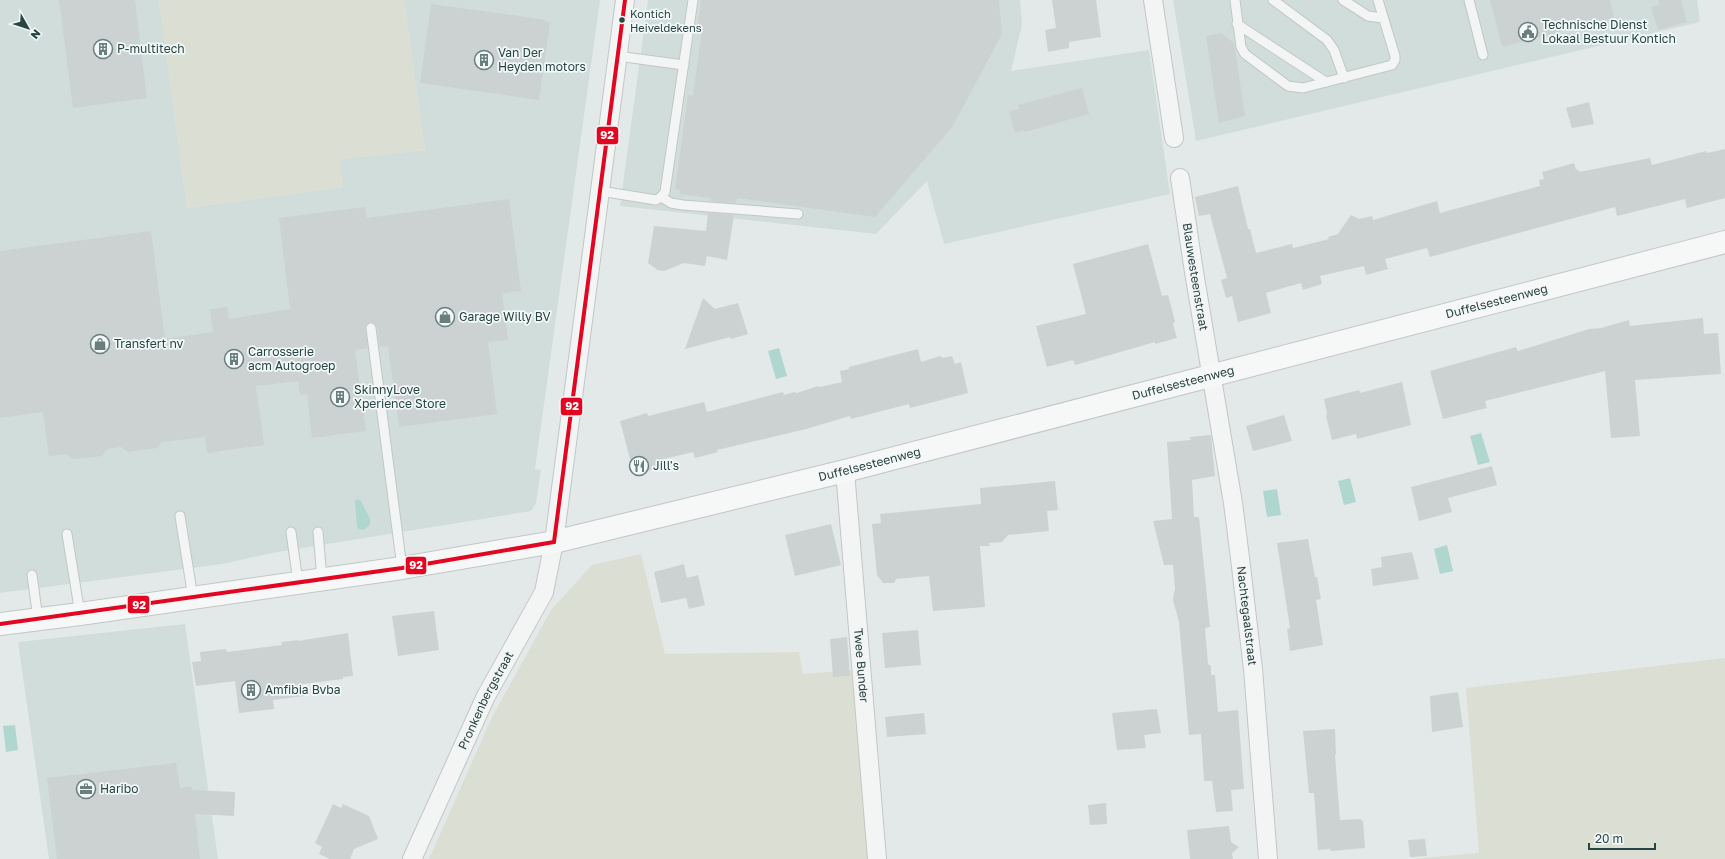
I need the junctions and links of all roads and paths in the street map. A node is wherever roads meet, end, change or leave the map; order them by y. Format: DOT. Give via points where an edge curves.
graph roads {
  1 [pos="625,0"];
  2 [pos="693,0"];
  3 [pos="1153,0"];
  4 [pos="1235,0"];
  5 [pos="1273,0"];
  6 [pos="1342,0"];
  7 [pos="1378,0"];
  8 [pos="1469,0"];
  9 [pos="1383,18"];
  10 [pos="1237,24"];
  11 [pos="1483,55"];
  12 [pos="618,56"];
  13 [pos="684,64"];
  14 [pos="1344,78"];
  15 [pos="1326,82"];
  16 [pos="1174,138"];
  17 [pos="1180,178"];
  18 [pos="600,191"];
  19 [pos="661,197"];
  20 [pos="798,214"];
  21 [pos="1725,242"];
  22 [pos="371,328"];
  23 [pos="1211,375"];
  24 [pos="846,471"];
  25 [pos="180,516"];
  26 [pos="291,532"];
  27 [pos="318,532"];
  28 [pos="67,534"];
  29 [pos="554,542"];
  30 [pos="402,568"];
  31 [pos="32,575"];
  32 [pos="322,579"];
  33 [pos="298,582"];
  34 [pos="193,598"];
  35 [pos="80,614"];
  36 [pos="38,619"];
  37 [pos="0,624"];
  38 [pos="412,859"];
  39 [pos="877,859"];
  40 [pos="1268,859"];
  1 -- 12 [label="street, Pronkenbergstraat"];
  2 -- 13 [label="lane"];
  3 -- 16 [label="street"];
  4 -- 10 [label="lane"];
  5 -- 14 [label="lane" via="1328,40"];
  6 -- 9 [label="lane" via="1368,16"];
  7 -- 9 [label="lane"];
  8 -- 11 [label="lane"];
  9 -- 14 [label="lane" via="1395,56 1392,65"];
  10 -- 15 [label="lane"];
  10 -- 15 [label="lane" via="1241,47 1249,59 1288,86 1303,88"];
  12 -- 13 [label="lane"];
  12 -- 18 [label="street, Pronkenbergstraat"];
  13 -- 19 [label="lane" via="665,192"];
  14 -- 15 [label="lane"];
  17 -- 23 [label="street, Blauwesteenstraat"];
  18 -- 19 [label="lane" via="656,200"];
  18 -- 29 [label="street, Pronkenbergstraat"];
  19 -- 20 [label="lane" via="671,203 683,205"];
  21 -- 23 [label="street, Duffelsesteenweg"];
  22 -- 30 [label="lane"];
  23 -- 24 [label="street, Duffelsesteenweg"];
  23 -- 40 [label="street, Nachtegaalstraat" via="1240,558 1253,669"];
  24 -- 29 [label="street, Duffelsesteenweg"];
  24 -- 39 [label="street, Twee Bunder"];
  25 -- 34 [label="lane"];
  26 -- 33 [label="lane"];
  27 -- 32 [label="lane"];
  28 -- 35 [label="lane"];
  29 -- 30 [label="street, Duffelsesteenweg"];
  29 -- 38 [label="street, Pronkenbergstraat" via="544,592 486,696"];
  30 -- 32 [label="street, Duffelsesteenweg"];
  31 -- 36 [label="lane"];
  32 -- 33 [label="street, Duffelsesteenweg"];
  33 -- 34 [label="street, Duffelsesteenweg"];
  34 -- 35 [label="street, Duffelsesteenweg"];
  35 -- 36 [label="street, Duffelsesteenweg"];
  36 -- 37 [label="street, Duffelsesteenweg"];
}
